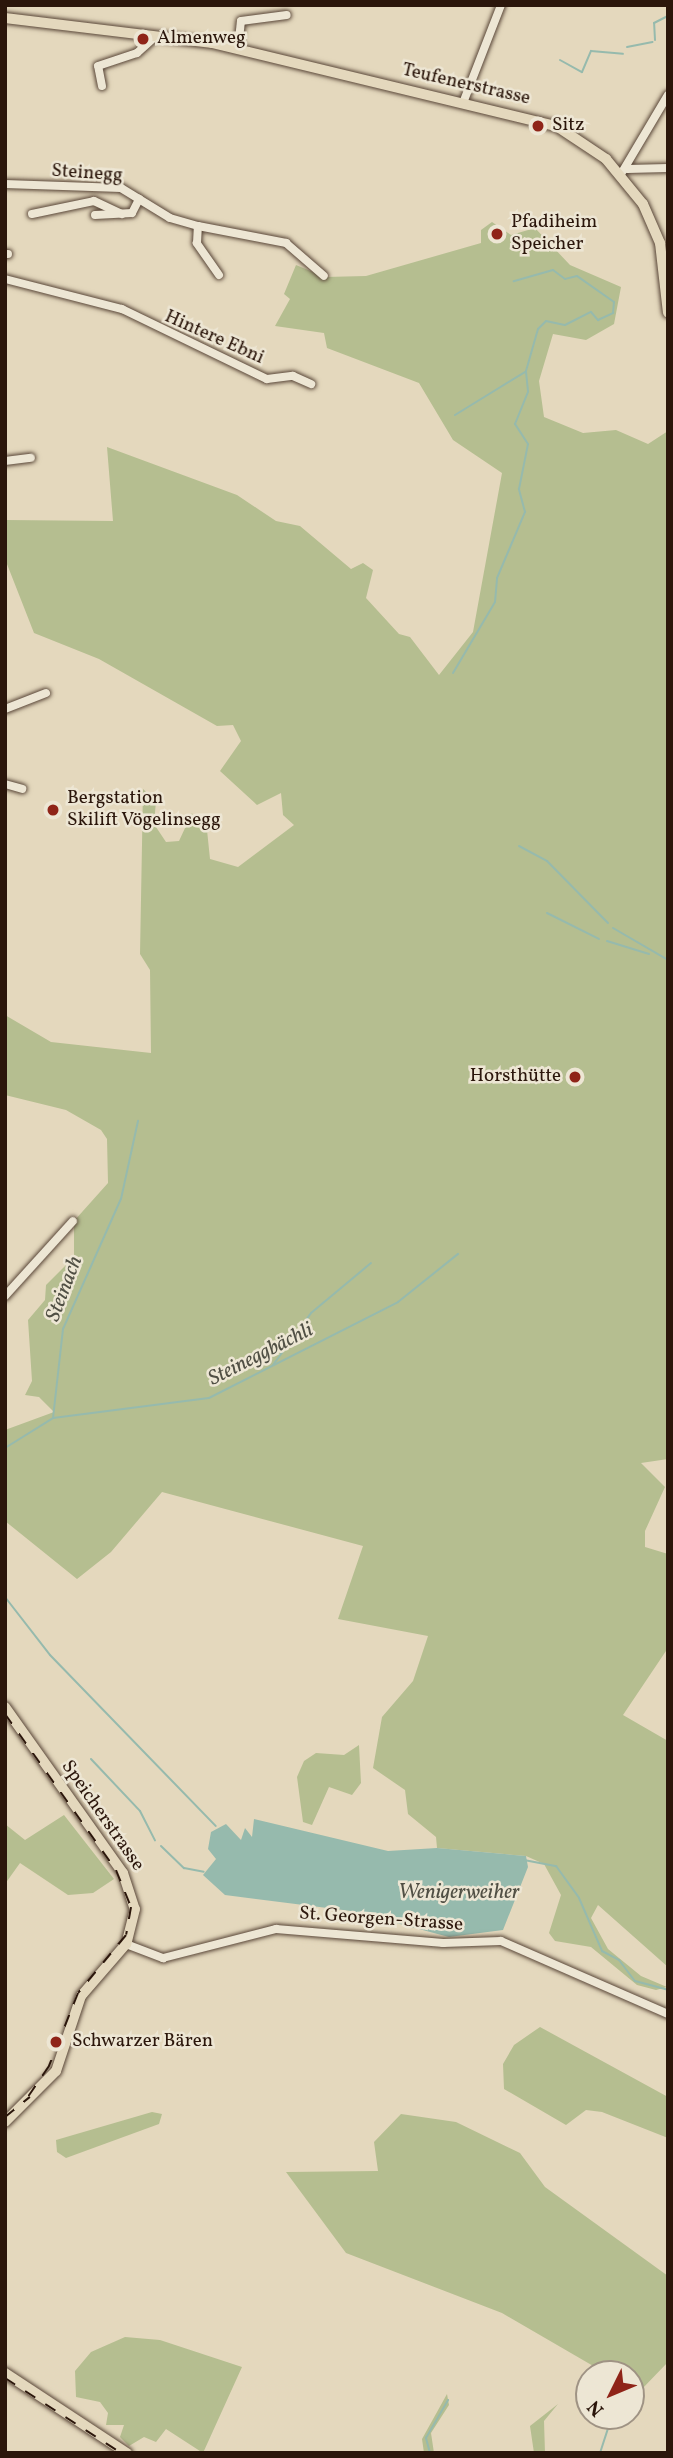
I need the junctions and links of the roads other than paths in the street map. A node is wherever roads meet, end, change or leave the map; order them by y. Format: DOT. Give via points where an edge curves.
graph roads {
  1 [pos="500,5"];
  2 [pos="287,15"];
  3 [pos="5,18"];
  4 [pos="156,36"];
  5 [pos="238,49"];
  6 [pos="102,86"];
  7 [pos="668,95"];
  8 [pos="463,103"];
  9 [pos="668,168"];
  10 [pos="624,172"];
  11 [pos="5,184"];
  12 [pos="139,199"];
  13 [pos="32,214"];
  14 [pos="122,214"];
  15 [pos="95,215"];
  16 [pos="198,226"];
  17 [pos="219,275"];
  18 [pos="324,276"];
  19 [pos="5,279"];
  20 [pos="668,313"];
  21 [pos="311,384"];
  22 [pos="30,458"];
  23 [pos="5,461"];
  24 [pos="46,693"];
  25 [pos="5,709"];
  26 [pos="5,784"];
  27 [pos="22,789"];
  28 [pos="73,1221"];
  29 [pos="5,1296"];
  30 [pos="5,1707"];
  31 [pos="125,1944"];
  32 [pos="668,2014"];
  33 [pos="5,2122"];
  34 [pos="5,2373"];
  35 [pos="127,2453"];
  1 -- 8 [label="street"];
  2 -- 5 [label="street" via="241,21"];
  3 -- 4 [label="main road, Teufenerstrasse"];
  4 -- 5 [label="main road, Teufenerstrasse"];
  4 -- 6 [label="street" via="137,52 98,66"];
  5 -- 8 [label="main road, Teufenerstrasse"];
  7 -- 10 [label="street"];
  8 -- 10 [label="main road, Teufenerstrasse" via="558,127"];
  9 -- 10 [label="street"];
  10 -- 20 [label="main road, Teufenerstrasse" via="657,231"];
  11 -- 12 [label="street, Steinegg" via="121,188"];
  12 -- 14 [label="street" via="136,211"];
  12 -- 16 [label="street, Steinegg"];
  13 -- 14 [label="street" via="94,201"];
  14 -- 15 [label="street"];
  16 -- 17 [label="street" via="197,243"];
  16 -- 18 [label="street, Steinegg" via="286,243"];
  19 -- 21 [label="street, Hintere Ebni" via="80,297 267,379 293,376"];
  22 -- 23 [label="street"];
  24 -- 25 [label="street"];
  26 -- 27 [label="street"];
  28 -- 29 [label="street"];
  30 -- 31 [label="main road, Speicherstrasse" via="127,1880 135,1909"];
  31 -- 32 [label="street, St. Georgen-Strasse" via="163,1958 276,1928 443,1943 501,1941"];
  31 -- 33 [label="main road, Speicherstrasse" via="81,1996 50,2080"];
  34 -- 35 [label="main road"];
}
